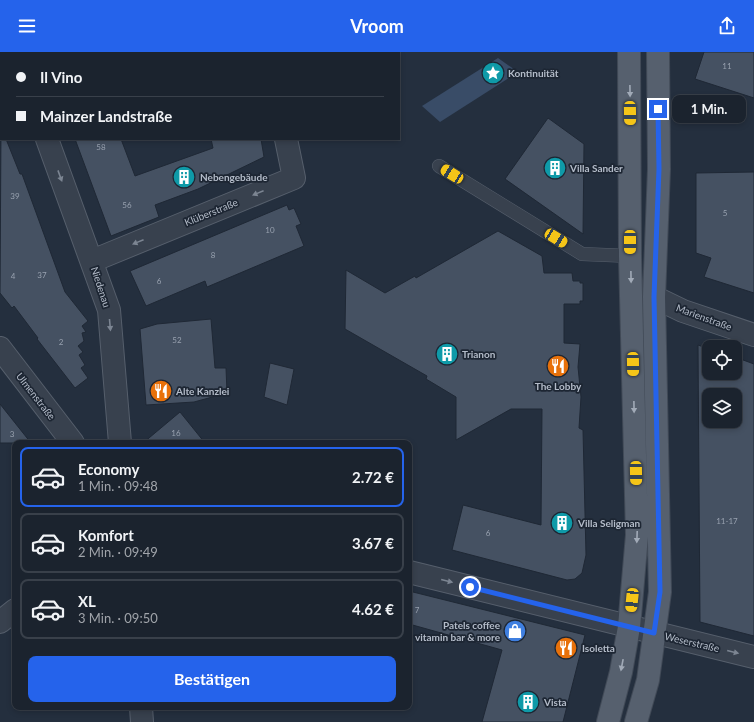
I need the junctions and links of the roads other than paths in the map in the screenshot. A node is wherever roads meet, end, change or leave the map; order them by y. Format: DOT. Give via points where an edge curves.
graph roads {
  1 [pos="629,52"];
  2 [pos="658,52"];
  3 [pos="47,140"];
  4 [pos="286,140"];
  5 [pos="439,166"];
  6 [pos="630,256"];
  7 [pos="92,261"];
  8 [pos="654,297"];
  9 [pos="754,335"];
  10 [pos="0,348"];
  11 [pos="71,440"];
  12 [pos="120,440"];
  13 [pos="412,573"];
  14 [pos="12,612"];
  15 [pos="0,622"];
  16 [pos="629,627"];
  17 [pos="654,633"];
  18 [pos="754,657"];
  19 [pos="141,710"];
  20 [pos="142,722"];
  21 [pos="608,722"];
  22 [pos="636,722"];
  1 -- 6 [label="main road, one-way"];
  2 -- 8 [label="main road" via="659,169"];
  3 -- 7 [label="street, Niedenau, one-way"];
  4 -- 7 [label="street, Klüberstraße, one-way" via="294,178"];
  5 -- 6 [label="lane" via="582,254"];
  6 -- 16 [label="main road, one-way" via="637,535"];
  7 -- 12 [label="street, Niedenau, one-way" via="109,310"];
  8 -- 9 [label="street, Marienstraße" via="682,311"];
  8 -- 17 [label="main road" via="660,592"];
  10 -- 11 [label="street, Ulmenstraße"];
  13 -- 16 [label="street, Weserstraße, one-way"];
  14 -- 15 [label="street"];
  16 -- 17 [label="street, Weserstraße"];
  16 -- 21 [label="main road, one-way"];
  17 -- 18 [label="street, Weserstraße, one-way"];
  17 -- 22 [label="main road" via="648,680"];
  19 -- 20 [label="street"];
}
